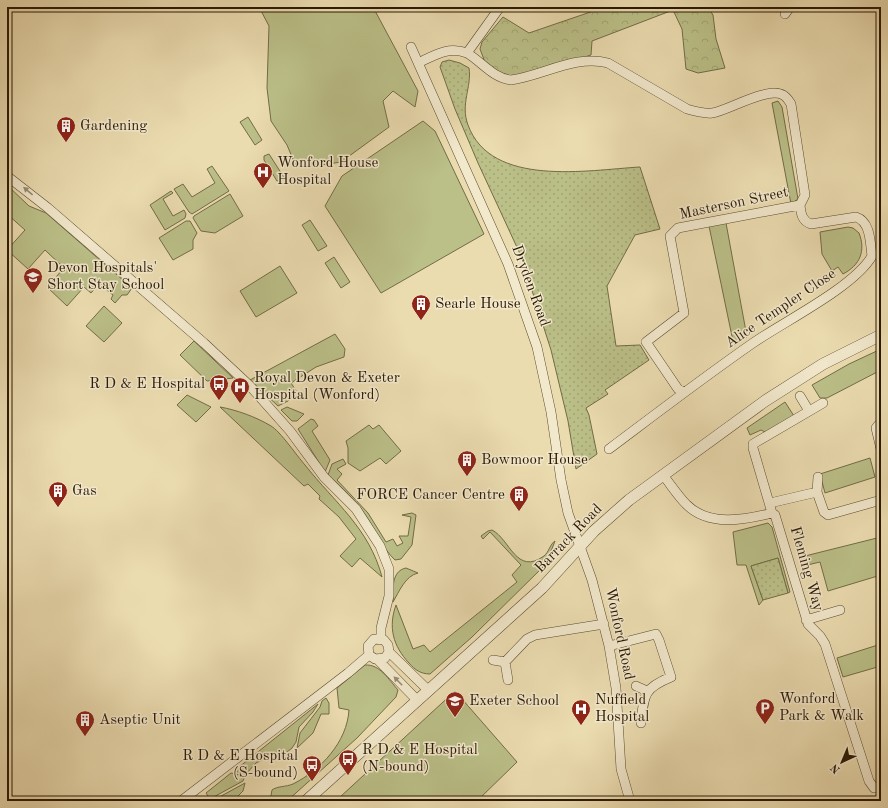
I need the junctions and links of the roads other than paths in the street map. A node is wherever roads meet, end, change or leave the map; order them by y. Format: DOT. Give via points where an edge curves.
graph roads {
  1 [pos="500,7"];
  2 [pos="411,48"];
  3 [pos="466,53"];
  4 [pos="418,63"];
  5 [pos="7,176"];
  6 [pos="800,205"];
  7 [pos="877,258"];
  8 [pos="881,335"];
  9 [pos="684,392"];
  10 [pos="800,396"];
  11 [pos="823,403"];
  12 [pos="809,412"];
  13 [pos="881,422"];
  14 [pos="609,449"];
  15 [pos="881,449"];
  16 [pos="663,476"];
  17 [pos="818,477"];
  18 [pos="817,492"];
  19 [pos="881,500"];
  20 [pos="770,503"];
  21 [pos="772,513"];
  22 [pos="581,546"];
  23 [pos="840,610"];
  24 [pos="806,620"];
  25 [pos="604,624"];
  26 [pos="380,638"];
  27 [pos="609,646"];
  28 [pos="389,652"];
  29 [pos="369,655"];
  30 [pos="378,660"];
  31 [pos="494,660"];
  32 [pos="504,662"];
  33 [pos="508,680"];
  34 [pos="636,686"];
  35 [pos="430,691"];
  36 [pos="647,691"];
  37 [pos="418,701"];
  38 [pos="641,722"];
  39 [pos="881,788"];
  40 [pos="181,801"];
  41 [pos="306,801"];
  42 [pos="630,801"];
  1 -- 3 [label="street"];
  2 -- 4 [label="street, Dryden Road"];
  3 -- 4 [label="street" via="448,50"];
  3 -- 6 [label="street, Masterson Street" via="505,80 592,60 608,63 687,109 697,112 712,113 743,101 778,93 784,95 791,104 805,195"];
  4 -- 22 [label="street, Dryden Road" via="508,264 537,347 551,412 562,486 568,513"];
  26 -- 5 [label="street, one-way" via="389,596 389,569 380,546 356,509 324,477 290,431 249,385 48,208"];
  6 -- 7 [label="street, Alice Templer Close" via="802,217 811,224 856,217 862,219"];
  6 -- 9 [label="street, Masterson Street" via="678,228 672,232 671,240 684,313 646,342 678,389"];
  7 -- 9 [label="street, Alice Templer Close" via="838,289"];
  8 -- 16 [label="street, Barrack Road" via="823,364 764,401"];
  9 -- 14 [label="street, Alice Templer Close"];
  10 -- 12 [label="street"];
  11 -- 12 [label="street"];
  12 -- 20 [label="street" via="753,444"];
  13 -- 15 [label="street" via="876,428"];
  16 -- 21 [label="street, Fleming Way" via="687,505 707,517 729,520"];
  16 -- 22 [label="street, Barrack Road" via="629,500"];
  17 -- 18 [label="street"];
  18 -- 19 [label="street" via="824,512 828,515"];
  18 -- 20 [label="street"];
  20 -- 21 [label="street"];
  21 -- 24 [label="street, Fleming Way" via="777,522"];
  22 -- 25 [label="street, Wonford Road"];
  22 -- 35 [label="street, Barrack Road" via="542,588"];
  23 -- 24 [label="street"];
  24 -- 39 [label="street, Fleming Way" via="825,644 869,781 874,788"];
  25 -- 27 [label="street, Wonford Road"];
  25 -- 32 [label="street" via="536,635 526,639"];
  26 -- 28 [label="street" via="387,642"];
  26 -- 29 [label="street" via="369,643"];
  27 -- 36 [label="street" via="656,634 671,677"];
  27 -- 42 [label="street, Wonford Road" via="616,688 621,769"];
  28 -- 30 [label="street" via="385,658"];
  28 -- 35 [label="street"];
  29 -- 30 [label="street"];
  29 -- 40 [label="street" via="348,674"];
  37 -- 30 [label="street, one-way"];
  31 -- 32 [label="street"];
  32 -- 33 [label="street"];
  34 -- 36 [label="street"];
  35 -- 37 [label="street, Barrack Road"];
  36 -- 38 [label="street"];
  37 -- 41 [label="street, Barrack Road"];
}
